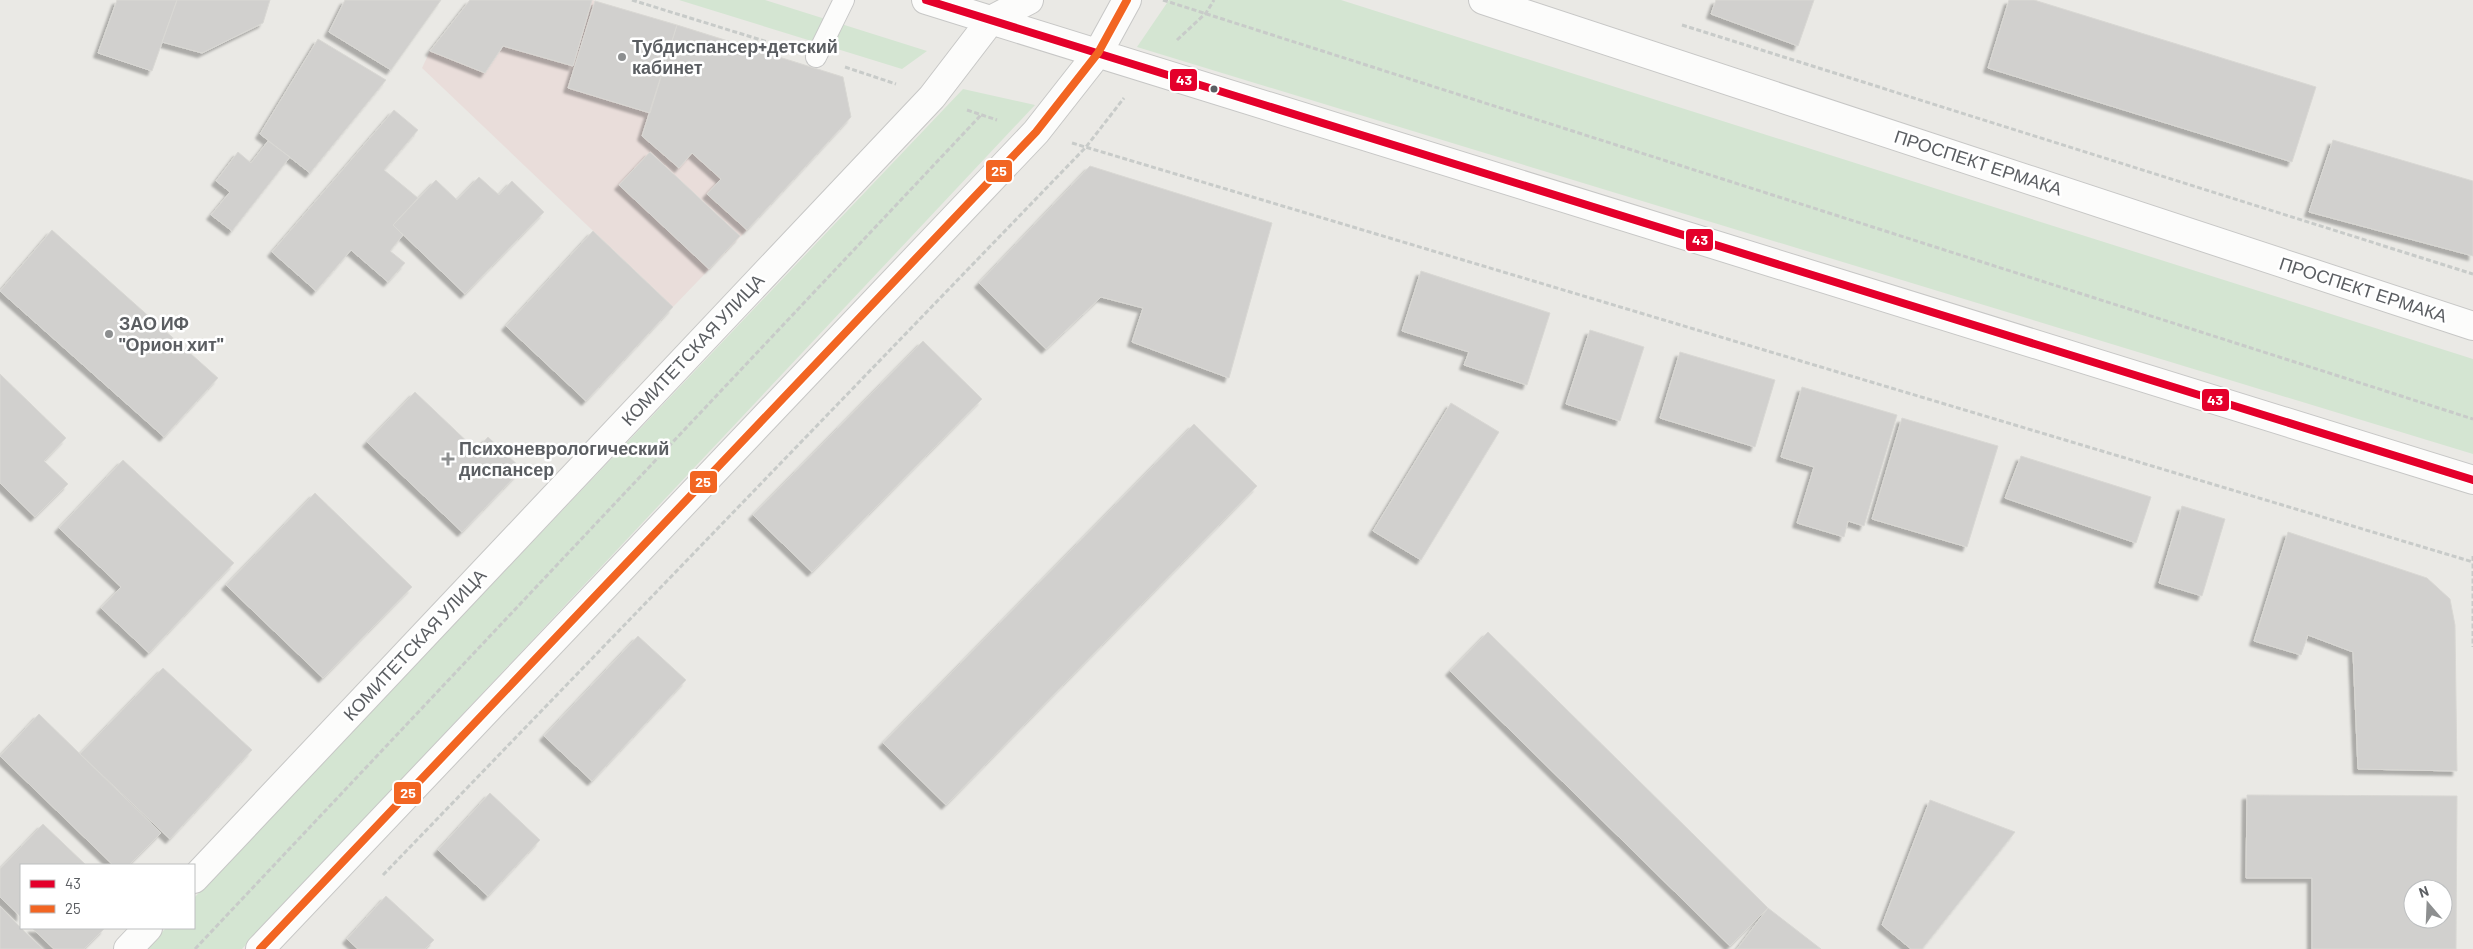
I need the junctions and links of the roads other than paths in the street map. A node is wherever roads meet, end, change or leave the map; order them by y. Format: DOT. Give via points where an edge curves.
graph roads {
  1 [pos="844,0"];
  2 [pos="926,0"];
  3 [pos="1029,0"];
  4 [pos="1127,0"];
  5 [pos="1483,0"];
  6 [pos="992,20"];
  7 [pos="1098,53"];
  8 [pos="816,57"];
  9 [pos="2473,326"];
  10 [pos="2473,480"];
  11 [pos="195,878"];
  12 [pos="147,929"];
  13 [pos="128,949"];
  14 [pos="260,949"];
  1 -- 8 [label="lane"];
  2 -- 6 [label="main road"];
  3 -- 6 [label="main road, КОМИТЕТСКАЯ УЛИЦА"];
  4 -- 7 [label="main road"];
  5 -- 9 [label="main road, ПРОСПЕКТ ЕРМАКА"];
  6 -- 7 [label="main road"];
  6 -- 11 [label="main road, КОМИТЕТСКАЯ УЛИЦА" via="932,98"];
  7 -- 10 [label="main road"];
  7 -- 14 [label="main road" via="1036,132"];
  12 -- 13 [label="main road"];
}
